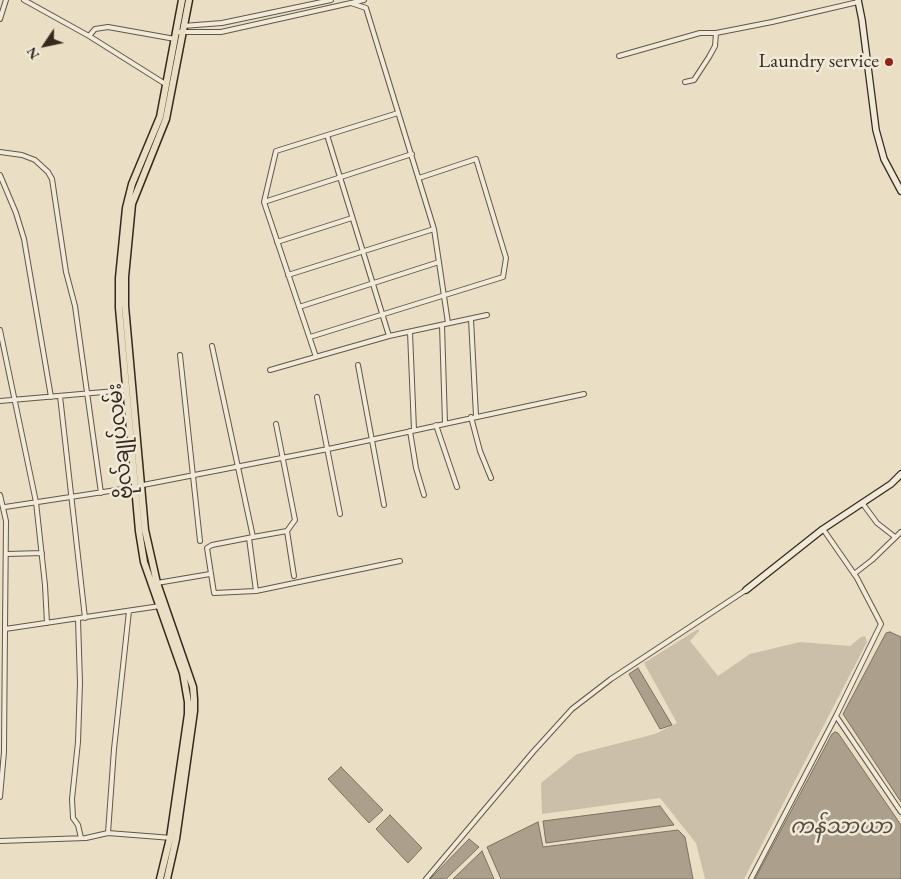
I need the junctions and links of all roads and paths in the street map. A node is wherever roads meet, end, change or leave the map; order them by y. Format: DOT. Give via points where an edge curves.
graph roads {
  1 [pos="6,0"];
  2 [pos="24,0"];
  3 [pos="182,0"];
  4 [pos="190,0"];
  5 [pos="331,0"];
  6 [pos="364,0"];
  7 [pos="858,1"];
  8 [pos="351,3"];
  9 [pos="304,5"];
  10 [pos="305,12"];
  11 [pos="267,14"];
  12 [pos="0,19"];
  13 [pos="268,21"];
  14 [pos="181,29"];
  15 [pos="716,33"];
  16 [pos="89,36"];
  17 [pos="176,39"];
  18 [pos="619,56"];
  19 [pos="685,82"];
  20 [pos="167,85"];
  21 [pos="398,113"];
  22 [pos="327,135"];
  23 [pos="0,152"];
  24 [pos="412,154"];
  25 [pos="0,175"];
  26 [pos="341,177"];
  27 [pos="419,178"];
  28 [pos="901,191"];
  29 [pos="264,202"];
  30 [pos="352,218"];
  31 [pos="434,229"];
  32 [pos="276,242"];
  33 [pos="362,250"];
  34 [pos="439,262"];
  35 [pos="288,275"];
  36 [pos="373,284"];
  37 [pos="443,298"];
  38 [pos="299,307"];
  39 [pos="486,315"];
  40 [pos="383,316"];
  41 [pos="470,319"];
  42 [pos="448,323"];
  43 [pos="442,325"];
  44 [pos="0,330"];
  45 [pos="410,332"];
  46 [pos="389,336"];
  47 [pos="310,337"];
  48 [pos="212,346"];
  49 [pos="180,355"];
  50 [pos="316,357"];
  51 [pos="358,366"];
  52 [pos="270,370"];
  53 [pos="127,390"];
  54 [pos="87,394"];
  55 [pos="584,394"];
  56 [pos="60,396"];
  57 [pos="51,397"];
  58 [pos="317,397"];
  59 [pos="14,400"];
  60 [pos="0,401"];
  61 [pos="474,417"];
  62 [pos="445,423"];
  63 [pos="276,424"];
  64 [pos="436,425"];
  65 [pos="412,431"];
  66 [pos="372,440"];
  67 [pos="327,450"];
  68 [pos="284,459"];
  69 [pos="239,468"];
  70 [pos="901,474"];
  71 [pos="193,476"];
  72 [pos="491,478"];
  73 [pos="140,486"];
  74 [pos="457,487"];
  75 [pos="101,493"];
  76 [pos="0,495"];
  77 [pos="424,495"];
  78 [pos="72,498"];
  79 [pos="36,502"];
  80 [pos="863,504"];
  81 [pos="384,505"];
  82 [pos="5,507"];
  83 [pos="340,514"];
  84 [pos="823,530"];
  85 [pos="286,531"];
  86 [pos="901,532"];
  87 [pos="251,537"];
  88 [pos="895,537"];
  89 [pos="200,541"];
  90 [pos="42,553"];
  91 [pos="7,554"];
  92 [pos="400,562"];
  93 [pos="210,574"];
  94 [pos="854,574"];
  95 [pos="294,576"];
  96 [pos="157,583"];
  97 [pos="746,590"];
  98 [pos="256,591"];
  99 [pos="162,605"];
  100 [pos="129,611"];
  101 [pos="85,618"];
  102 [pos="78,619"];
  103 [pos="47,623"];
  104 [pos="5,629"];
  105 [pos="836,716"];
  106 [pos="0,797"];
  107 [pos="901,812"];
  108 [pos="108,833"];
  109 [pos="81,838"];
  110 [pos="173,838"];
  111 [pos="0,841"];
  112 [pos="160,879"];
  113 [pos="167,879"];
  114 [pos="426,879"];
  115 [pos="751,879"];
  1 -- 12 [label="street"];
  2 -- 16 [label="street"];
  3 -- 14 [label="main road, ဗိုလ်ချုပ်လမ်း"];
  4 -- 14 [label="main road, ဗိုလ်ချုပ်လမ်း"];
  5 -- 9 [label="street"];
  6 -- 8 [label="street"];
  7 -- 15 [label="street"];
  7 -- 28 [label="street" via="876,130 884,159"];
  8 -- 10 [label="street"];
  8 -- 21 [label="street" via="366,8"];
  9 -- 10 [label="street"];
  9 -- 11 [label="street"];
  10 -- 13 [label="street"];
  11 -- 13 [label="street"];
  11 -- 14 [label="street"];
  13 -- 14 [label="street" via="212,33"];
  14 -- 17 [label="main road, ဗိုလ်ချုပ်လမ်း"];
  14 -- 73 [label="main road, ဗိုလ်ချုပ်လမ်း" via="166,119 132,204 127,246 125,306"];
  15 -- 18 [label="street" via="700,33"];
  15 -- 19 [label="street" via="715,46 709,57 694,80"];
  16 -- 17 [label="street" via="95,29 108,27"];
  16 -- 20 [label="street"];
  17 -- 20 [label="main road, ဗိုလ်ချုပ်လမ်း"];
  20 -- 53 [label="main road, ဗိုလ်ချုပ်လမ်း" via="160,117 132,184 126,208 119,308"];
  21 -- 22 [label="street"];
  21 -- 24 [label="street"];
  22 -- 26 [label="street"];
  22 -- 29 [label="street" via="276,151"];
  23 -- 54 [label="street" via="31,158 51,176"];
  24 -- 26 [label="street"];
  24 -- 27 [label="street"];
  25 -- 57 [label="street" via="24,239"];
  26 -- 29 [label="street"];
  26 -- 30 [label="street"];
  27 -- 31 [label="street"];
  27 -- 37 [label="street" via="476,159 506,258 503,277"];
  29 -- 32 [label="street"];
  30 -- 32 [label="street"];
  30 -- 33 [label="street"];
  31 -- 33 [label="street"];
  31 -- 34 [label="street"];
  32 -- 35 [label="street"];
  33 -- 35 [label="street"];
  33 -- 36 [label="street"];
  34 -- 36 [label="street"];
  34 -- 37 [label="street"];
  35 -- 38 [label="street"];
  36 -- 38 [label="street"];
  36 -- 40 [label="street"];
  37 -- 40 [label="street"];
  37 -- 42 [label="street"];
  38 -- 47 [label="street"];
  39 -- 41 [label="street"];
  40 -- 46 [label="street"];
  40 -- 47 [label="street"];
  41 -- 42 [label="street"];
  41 -- 61 [label="street"];
  42 -- 43 [label="street"];
  43 -- 45 [label="street"];
  43 -- 62 [label="street"];
  44 -- 59 [label="street"];
  45 -- 46 [label="street"];
  45 -- 65 [label="street"];
  46 -- 50 [label="street"];
  47 -- 50 [label="street"];
  48 -- 69 [label="street"];
  49 -- 71 [label="street"];
  50 -- 52 [label="street"];
  51 -- 66 [label="street"];
  53 -- 54 [label="street"];
  53 -- 73 [label="main road, ဗိုလ်ချုပ်လမ်း"];
  54 -- 56 [label="street"];
  54 -- 75 [label="street"];
  55 -- 61 [label="street"];
  56 -- 57 [label="street"];
  56 -- 78 [label="street"];
  57 -- 59 [label="street"];
  58 -- 67 [label="street"];
  59 -- 60 [label="street"];
  59 -- 79 [label="street"];
  61 -- 62 [label="street"];
  61 -- 72 [label="street" via="480,451"];
  62 -- 64 [label="street"];
  63 -- 68 [label="street"];
  64 -- 65 [label="street"];
  64 -- 74 [label="street"];
  65 -- 66 [label="street"];
  65 -- 77 [label="street" via="416,468"];
  66 -- 67 [label="street"];
  66 -- 81 [label="street"];
  67 -- 68 [label="street"];
  67 -- 83 [label="street"];
  68 -- 69 [label="street"];
  68 -- 85 [label="street" via="295,520"];
  69 -- 71 [label="street"];
  69 -- 87 [label="street"];
  70 -- 80 [label="street"];
  71 -- 73 [label="street"];
  71 -- 89 [label="street"];
  73 -- 75 [label="street"];
  73 -- 96 [label="main road, ဗိုလ်ချုပ်လမ်း" via="145,530"];
  73 -- 99 [label="main road, ဗိုလ်ချုပ်လမ်း" via="139,531 144,562"];
  75 -- 78 [label="street"];
  76 -- 82 [label="street"];
  78 -- 79 [label="street"];
  78 -- 101 [label="street"];
  79 -- 82 [label="street"];
  79 -- 90 [label="street"];
  80 -- 84 [label="street"];
  80 -- 88 [label="street" via="877,523"];
  82 -- 91 [label="street"];
  84 -- 94 [label="street"];
  84 -- 97 [label="street"];
  85 -- 87 [label="street"];
  85 -- 95 [label="street"];
  86 -- 88 [label="street"];
  87 -- 93 [label="street" via="207,548"];
  87 -- 98 [label="street"];
  88 -- 94 [label="street"];
  90 -- 91 [label="street"];
  90 -- 103 [label="street"];
  91 -- 104 [label="street"];
  92 -- 98 [label="street"];
  93 -- 96 [label="street"];
  93 -- 98 [label="street" via="216,594"];
  94 -- 105 [label="street" via="881,624"];
  96 -- 99 [label="main road, ဗိုလ်ချုပ်လမ်း"];
  97 -- 114 [label="street" via="611,679 572,709"];
  99 -- 100 [label="street"];
  99 -- 110 [label="main road, ဗိုလ်ချုပ်လမ်း" via="183,673 188,702"];
  100 -- 101 [label="street"];
  100 -- 108 [label="street"];
  101 -- 102 [label="street"];
  102 -- 103 [label="street"];
  102 -- 109 [label="street" via="80,693 72,799 73,818"];
  103 -- 104 [label="street"];
  104 -- 106 [label="street" via="4,752"];
  105 -- 107 [label="street"];
  105 -- 115 [label="street"];
  108 -- 109 [label="street"];
  108 -- 110 [label="street"];
  109 -- 111 [label="street"];
  110 -- 112 [label="main road, ဗိုလ်ချုပ်လမ်း"];
  110 -- 113 [label="main road, ဗိုလ်ချုပ်လမ်း"];
}
